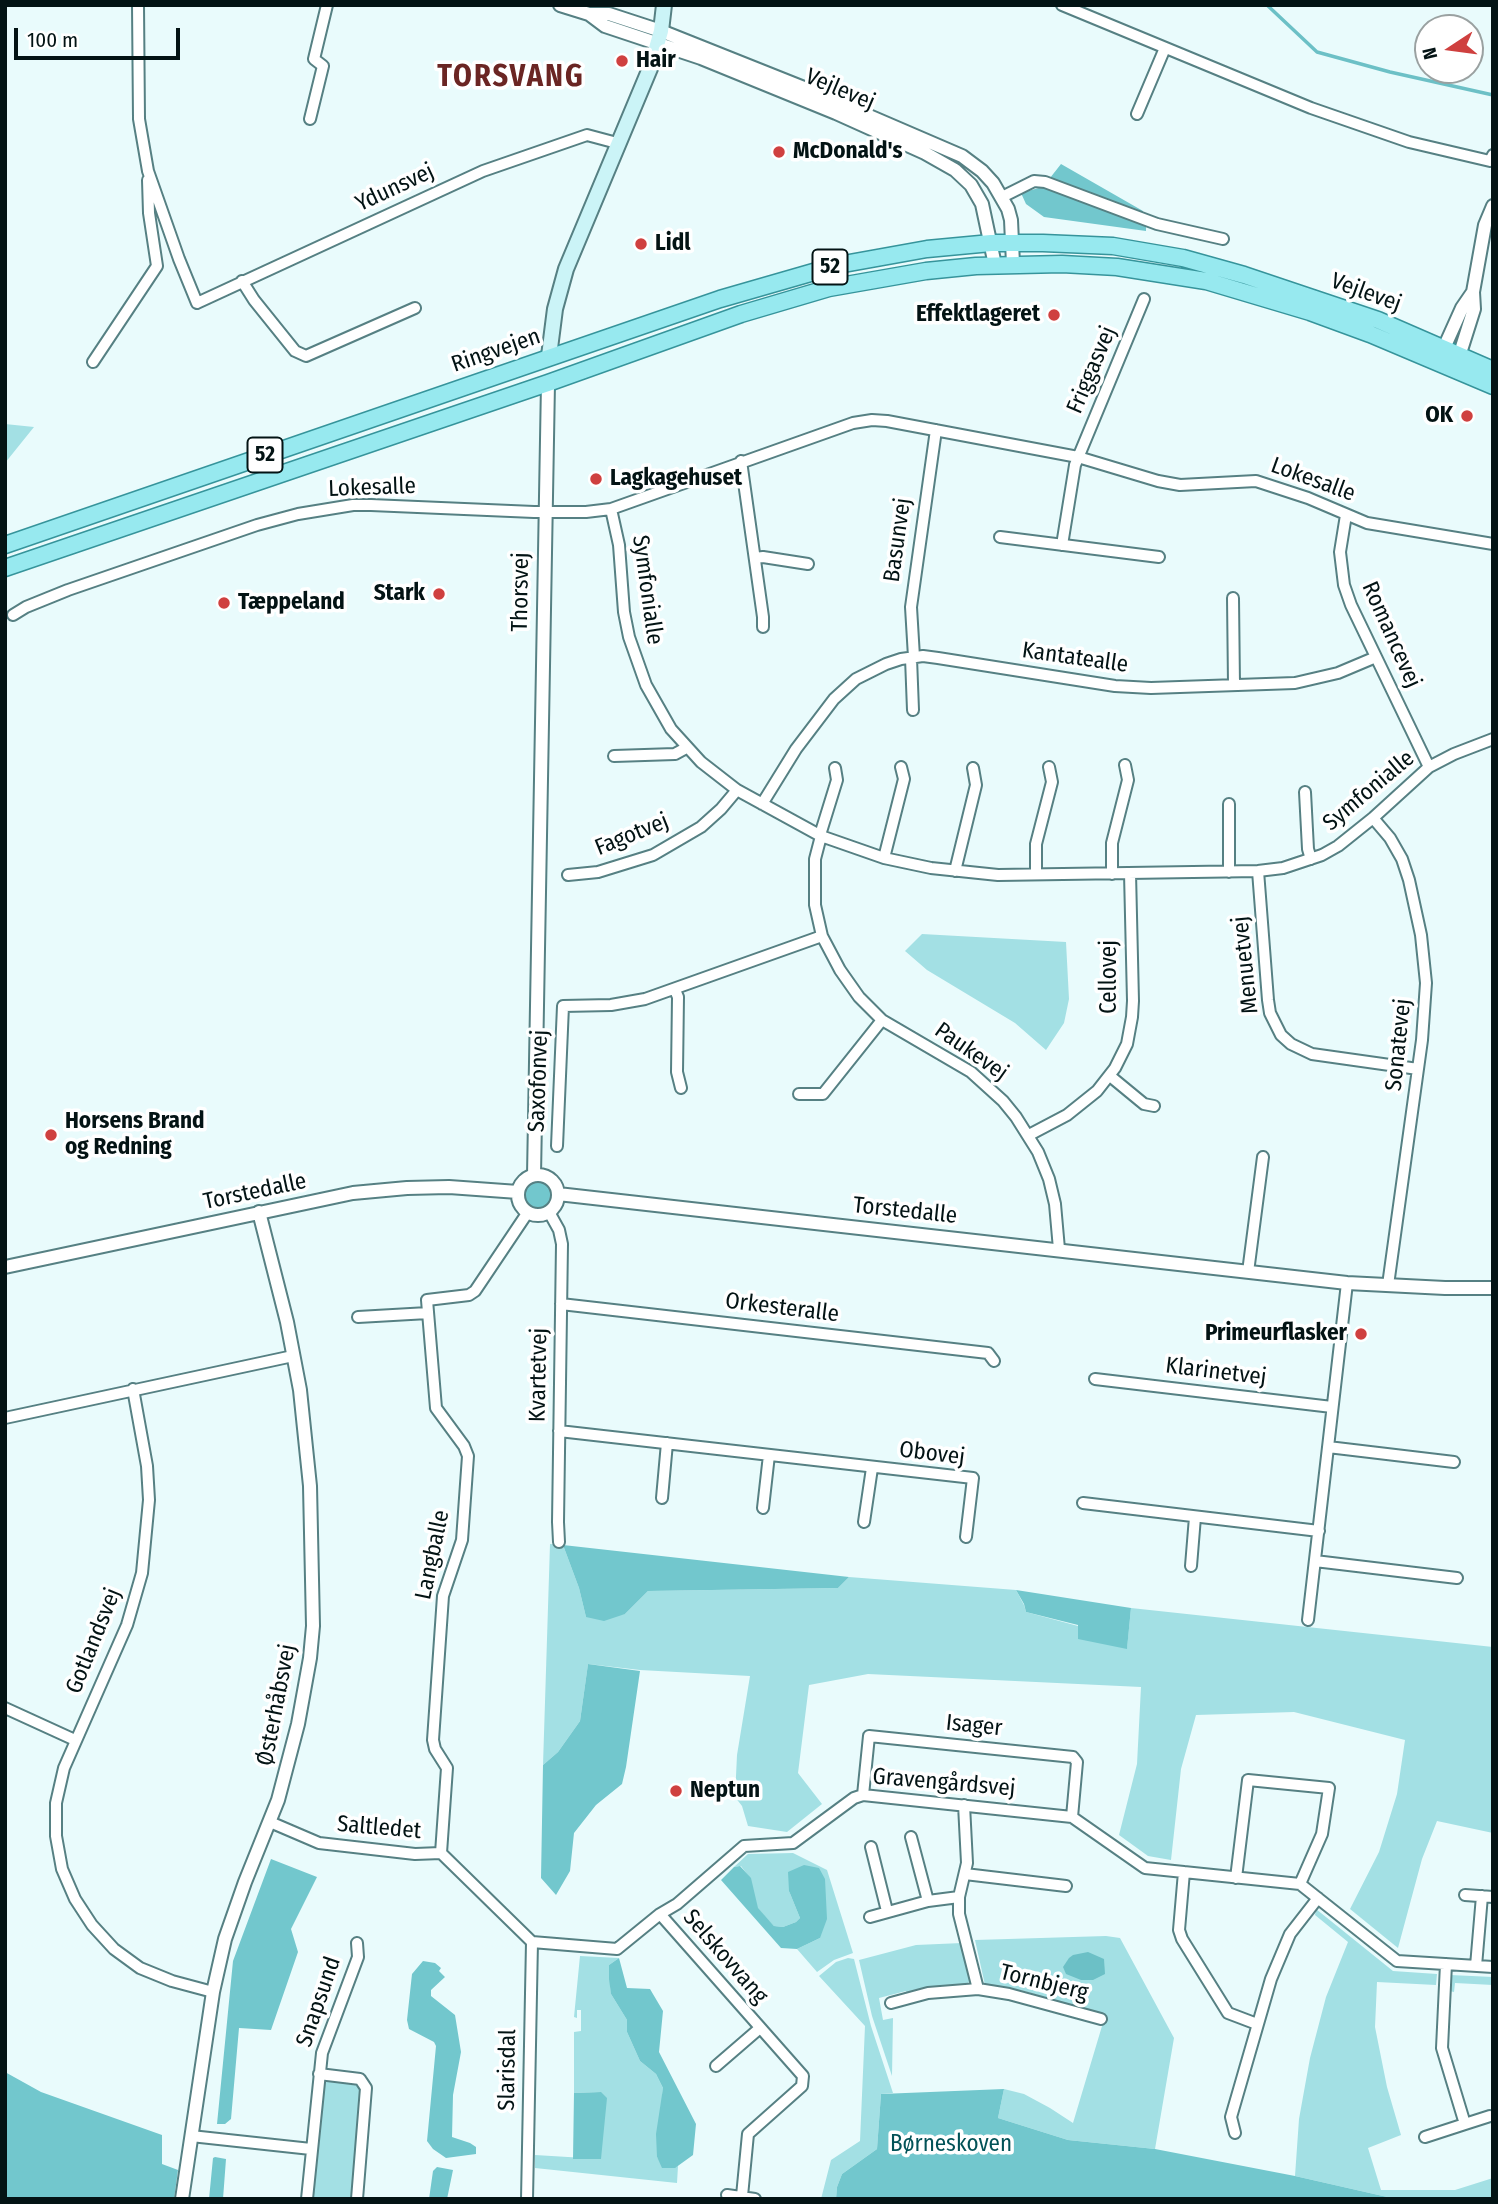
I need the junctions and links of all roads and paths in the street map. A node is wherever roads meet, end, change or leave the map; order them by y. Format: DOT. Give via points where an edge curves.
graph roads {
  1 [pos="138,5"];
  2 [pos="327,5"];
  3 [pos="560,5"];
  4 [pos="664,5"];
  5 [pos="1062,5"];
  6 [pos="1084,9"];
  7 [pos="659,37"];
  8 [pos="1165,48"];
  9 [pos="1137,114"];
  10 [pos="310,119"];
  11 [pos="617,144"];
  12 [pos="1491,158"];
  13 [pos="148,171"];
  14 [pos="1002,197"];
  15 [pos="1493,206"];
  16 [pos="1223,239"];
  17 [pos="991,243"];
  18 [pos="1012,243"];
  19 [pos="1013,264"];
  20 [pos="995,265"];
  21 [pos="243,282"];
  22 [pos="1144,299"];
  23 [pos="415,308"];
  24 [pos="1452,351"];
  25 [pos="549,356"];
  26 [pos="93,362"];
  27 [pos="1446,365"];
  28 [pos="1493,370"];
  29 [pos="548,383"];
  30 [pos="1493,386"];
  31 [pos="936,430"];
  32 [pos="1078,457"];
  33 [pos="741,461"];
  34 [pos="611,509"];
  35 [pos="545,512"];
  36 [pos="1346,514"];
  37 [pos="1000,537"];
  38 [pos="1493,544"];
  39 [pos="5,545"];
  40 [pos="1062,545"];
  41 [pos="1159,557"];
  42 [pos="755,558"];
  43 [pos="808,564"];
  44 [pos="5,568"];
  45 [pos="1233,598"];
  46 [pos="13,615"];
  47 [pos="763,627"];
  48 [pos="1376,657"];
  49 [pos="912,658"];
  50 [pos="1234,685"];
  51 [pos="913,710"];
  52 [pos="1493,739"];
  53 [pos="686,748"];
  54 [pos="614,756"];
  55 [pos="1125,765"];
  56 [pos="901,767"];
  57 [pos="1049,767"];
  58 [pos="1429,767"];
  59 [pos="835,768"];
  60 [pos="974,768"];
  61 [pos="737,790"];
  62 [pos="1305,792"];
  63 [pos="762,804"];
  64 [pos="1228,804"];
  65 [pos="1373,818"];
  66 [pos="820,835"];
  67 [pos="884,858"];
  68 [pos="1311,859"];
  69 [pos="1258,871"];
  70 [pos="955,872"];
  71 [pos="1229,872"];
  72 [pos="1130,873"];
  73 [pos="1036,874"];
  74 [pos="1112,874"];
  75 [pos="568,875"];
  76 [pos="822,936"];
  77 [pos="676,990"];
  78 [pos="882,1020"];
  79 [pos="1418,1069"];
  80 [pos="1110,1076"];
  81 [pos="681,1088"];
  82 [pos="799,1094"];
  83 [pos="1154,1106"];
  84 [pos="1029,1135"];
  85 [pos="557,1146"];
  86 [pos="1264,1157"];
  87 [pos="534,1175"];
  88 [pos="518,1192"];
  89 [pos="558,1194"];
  90 [pos="259,1212"];
  91 [pos="528,1212"];
  92 [pos="549,1212"];
  93 [pos="1059,1249"];
  94 [pos="5,1268"];
  95 [pos="1248,1272"];
  96 [pos="1347,1283"];
  97 [pos="1388,1285"];
  98 [pos="1493,1288"];
  99 [pos="561,1304"];
  100 [pos="428,1313"];
  101 [pos="358,1317"];
  102 [pos="293,1356"];
  103 [pos="994,1361"];
  104 [pos="1095,1379"];
  105 [pos="133,1389"];
  106 [pos="1332,1407"];
  107 [pos="5,1418"];
  108 [pos="559,1431"];
  109 [pos="667,1443"];
  110 [pos="1328,1447"];
  111 [pos="769,1455"];
  112 [pos="1454,1462"];
  113 [pos="872,1468"];
  114 [pos="662,1498"];
  115 [pos="1083,1503"];
  116 [pos="764,1508"];
  117 [pos="1195,1517"];
  118 [pos="864,1522"];
  119 [pos="1319,1531"];
  120 [pos="966,1537"];
  121 [pos="559,1542"];
  122 [pos="1315,1561"];
  123 [pos="1191,1566"];
  124 [pos="1457,1578"];
  125 [pos="1308,1620"];
  126 [pos="5,1708"];
  127 [pos="75,1740"];
  128 [pos="863,1795"];
  129 [pos="964,1805"];
  130 [pos="1072,1817"];
  131 [pos="270,1822"];
  132 [pos="911,1837"];
  133 [pos="871,1847"];
  134 [pos="441,1853"];
  135 [pos="1184,1872"];
  136 [pos="965,1874"];
  137 [pos="1236,1878"];
  138 [pos="1300,1884"];
  139 [pos="1066,1886"];
  140 [pos="1465,1895"];
  141 [pos="1487,1896"];
  142 [pos="960,1897"];
  143 [pos="1318,1898"];
  144 [pos="928,1901"];
  145 [pos="887,1911"];
  146 [pos="660,1914"];
  147 [pos="870,1917"];
  148 [pos="531,1942"];
  149 [pos="357,1943"];
  150 [pos="1446,1964"];
  151 [pos="1476,1966"];
  152 [pos="1493,1967"];
  153 [pos="978,1989"];
  154 [pos="213,1992"];
  155 [pos="891,2003"];
  156 [pos="1101,2019"];
  157 [pos="1257,2024"];
  158 [pos="760,2028"];
  159 [pos="716,2066"];
  160 [pos="319,2074"];
  161 [pos="1490,2116"];
  162 [pos="1465,2124"];
  163 [pos="1235,2133"];
  164 [pos="191,2136"];
  165 [pos="1425,2137"];
  166 [pos="311,2149"];
  167 [pos="727,2195"];
  168 [pos="742,2196"];
  169 [pos="182,2199"];
  170 [pos="307,2199"];
  171 [pos="357,2199"];
  172 [pos="527,2199"];
  173 [pos="755,2199"];
  1 -- 13 [label="street" via="139,119"];
  2 -- 10 [label="street" via="314,59 323,66"];
  3 -- 7 [label="street, Vejlevej" via="589,14 609,14"];
  4 -- 7 [label="main road, Thorsvej"];
  5 -- 6 [label="street"];
  6 -- 8 [label="street"];
  7 -- 11 [label="main road, Thorsvej"];
  7 -- 14 [label="street, Vejlevej" via="952,151 982,171"];
  7 -- 17 [label="street, Vejlevej" via="955,170 978,195"];
  8 -- 9 [label="street"];
  8 -- 12 [label="street" via="1311,108 1409,142"];
  11 -- 21 [label="street, Ydunsvej" via="587,135 483,171"];
  11 -- 25 [label="main road, Thorsvej" via="566,269"];
  13 -- 21 [label="street, Ydunsvej" via="197,303"];
  13 -- 26 [label="street" via="156,266"];
  14 -- 16 [label="street" via="1034,181 1045,182 1157,224"];
  14 -- 18 [label="street, Vejlevej" via="1011,220"];
  15 -- 24 [label="street" via="1485,225 1474,309"];
  17 -- 18 [label="main road, Ringvejen / 52"];
  17 -- 20 [label="street, Vejlevej"];
  17 -- 25 [label="main road, Ringvejen / 52" via="883,256 792,276"];
  18 -- 19 [label="street, Vejlevej"];
  18 -- 24 [label="main road, Vejlevej / 52" via="1113,246 1183,258 1364,316"];
  19 -- 20 [label="main road, Vejlevej / 52"];
  19 -- 27 [label="main road, Vejlevej / 52" via="1117,267 1206,281 1310,312"];
  20 -- 29 [label="main road, Ringvejen / 52" via="926,271 829,288 741,314"];
  21 -- 23 [label="street" via="295,351 306,356"];
  22 -- 32 [label="street, Friggasvej"];
  24 -- 27 [label="street"];
  24 -- 28 [label="main road, Vejlevej / 52"];
  25 -- 29 [label="main road, Thorsvej"];
  25 -- 39 [label="main road, Ringvejen / 52"];
  27 -- 30 [label="main road, Vejlevej / 52"];
  29 -- 35 [label="street, Thorsvej"];
  29 -- 44 [label="main road, Ringvejen / 52"];
  31 -- 32 [label="street, Lokesalle"];
  31 -- 33 [label="street, Lokesalle" via="887,421 853,423"];
  31 -- 49 [label="street, Basunvej" via="911,607"];
  32 -- 36 [label="street, Lokesalle" via="1180,485 1236,480 1268,483"];
  32 -- 40 [label="street"];
  33 -- 34 [label="street, Lokesalle"];
  33 -- 42 [label="street"];
  34 -- 35 [label="street, Lokesalle"];
  34 -- 53 [label="street, Symfonialle" via="633,650 658,709"];
  35 -- 46 [label="street, Lokesalle" via="371,505 318,510 257,525 81,586"];
  35 -- 87 [label="street, Thorsvej"];
  36 -- 38 [label="street, Lokesalle" via="1367,523"];
  36 -- 48 [label="street, Romancevej" via="1340,552 1344,585"];
  37 -- 40 [label="street"];
  40 -- 41 [label="street"];
  42 -- 43 [label="street"];
  42 -- 47 [label="street"];
  45 -- 50 [label="street"];
  48 -- 50 [label="street, Kantatealle" via="1316,679"];
  48 -- 58 [label="street, Romancevej"];
  49 -- 50 [label="street, Kantatealle" via="939,658 1131,688"];
  49 -- 51 [label="street"];
  49 -- 63 [label="street, Kantatealle" via="874,669 843,689 796,749"];
  52 -- 58 [label="street, Symfonialle"];
  53 -- 54 [label="street" via="675,754"];
  53 -- 61 [label="street, Symfonialle"];
  55 -- 74 [label="street" via="1128,780 1112,843"];
  56 -- 67 [label="street" via="904,779"];
  57 -- 73 [label="street" via="1052,782 1036,844"];
  58 -- 65 [label="street, Symfonialle"];
  59 -- 66 [label="street" via="837,780"];
  60 -- 70 [label="street" via="976,785"];
  61 -- 63 [label="street, Symfonialle"];
  61 -- 75 [label="street, Fagotvej" via="701,827 653,855 598,872"];
  62 -- 68 [label="street, Symfonialle"];
  63 -- 66 [label="street, Symfonialle"];
  64 -- 71 [label="street"];
  65 -- 68 [label="street, Symfonialle" via="1338,846"];
  65 -- 79 [label="street, Sonatevej" via="1402,859 1421,935 1426,993"];
  66 -- 67 [label="street, Symfonialle"];
  66 -- 76 [label="street, Paukevej" via="814,883"];
  67 -- 70 [label="street, Symfonialle"];
  68 -- 69 [label="street, Symfonialle"];
  69 -- 71 [label="street, Symfonialle"];
  69 -- 79 [label="street, Menuetvej" via="1268,1000 1281,1035 1312,1054"];
  70 -- 73 [label="street, Symfonialle"];
  71 -- 72 [label="street, Symfonialle"];
  72 -- 74 [label="street, Symfonialle"];
  72 -- 80 [label="street, Cellovej" via="1132,1017 1127,1044"];
  73 -- 74 [label="street, Symfonialle"];
  76 -- 77 [label="street, Saxofonvej"];
  76 -- 78 [label="street, Paukevej" via="849,986"];
  77 -- 81 [label="street"];
  77 -- 85 [label="street, Saxofonvej" via="630,1002 563,1006"];
  78 -- 82 [label="street" via="823,1094"];
  78 -- 84 [label="street, Paukevej" via="971,1072 1003,1101"];
  79 -- 97 [label="street, Sonatevej"];
  80 -- 83 [label="street" via="1144,1104"];
  80 -- 84 [label="street, Cellovej" via="1074,1110"];
  84 -- 93 [label="street, Paukevej" via="1049,1179"];
  86 -- 95 [label="street"];
  87 -- 88 [label="street" via="523,1181"];
  87 -- 89 [label="street" via="550,1179"];
  88 -- 90 [label="street, Torstedalle" via="382,1189"];
  88 -- 91 [label="street" via="520,1205"];
  89 -- 92 [label="street"];
  89 -- 93 [label="street, Torstedalle"];
  90 -- 94 [label="street, Torstedalle"];
  90 -- 102 [label="street, Østerhåbsvej"];
  91 -- 92 [label="street"];
  91 -- 100 [label="street" via="475,1291 427,1300"];
  92 -- 99 [label="street, Kvartetvej" via="562,1244"];
  93 -- 95 [label="street, Torstedalle"];
  95 -- 96 [label="street, Torstedalle"];
  96 -- 97 [label="street, Torstedalle"];
  96 -- 106 [label="street"];
  97 -- 98 [label="street, Torstedalle"];
  99 -- 103 [label="street, Orkesteralle" via="988,1353"];
  99 -- 108 [label="street, Kvartetvej"];
  100 -- 101 [label="street"];
  100 -- 134 [label="street, Langballe" via="436,1408 468,1456 462,1541 443,1596 433,1740 447,1768"];
  102 -- 105 [label="street"];
  102 -- 131 [label="street, Østerhåbsvej" via="310,1486 313,1626 298,1724"];
  104 -- 106 [label="street, Klarinetvej"];
  105 -- 107 [label="street"];
  105 -- 127 [label="street, Gotlandsvej" via="147,1466 142,1573 127,1625"];
  106 -- 110 [label="street"];
  108 -- 109 [label="street, Obovej"];
  108 -- 121 [label="street, Kvartetvej"];
  109 -- 111 [label="street, Obovej"];
  109 -- 114 [label="street"];
  110 -- 112 [label="street"];
  110 -- 119 [label="street"];
  111 -- 113 [label="street, Obovej"];
  111 -- 116 [label="street"];
  113 -- 118 [label="street, Obovej"];
  113 -- 120 [label="street, Obovej" via="972,1478"];
  115 -- 117 [label="street"];
  117 -- 119 [label="street"];
  117 -- 123 [label="street"];
  119 -- 122 [label="street"];
  122 -- 124 [label="street"];
  122 -- 125 [label="street"];
  126 -- 127 [label="street"];
  127 -- 154 [label="street, Gotlandsvej" via="56,1803 62,1869 75,1899 114,1949 140,1968"];
  128 -- 129 [label="street, Gravengårdsvej"];
  128 -- 130 [label="street, Isager" via="869,1737 1073,1757 1077,1762"];
  128 -- 146 [label="street, Gravengårdsvej" via="793,1843 744,1846"];
  129 -- 130 [label="street, Gravengårdsvej"];
  129 -- 136 [label="street, Tornbjerg"];
  130 -- 135 [label="street, Gravengårdsvej" via="1145,1868"];
  131 -- 134 [label="street, Saltledet" via="319,1843"];
  131 -- 154 [label="street, Østerhåbsvej" via="232,1915"];
  132 -- 144 [label="street"];
  133 -- 145 [label="street"];
  134 -- 148 [label="street, Saltledet"];
  135 -- 137 [label="street, Gravengårdsvej"];
  135 -- 157 [label="street" via="1182,1939 1228,2013"];
  136 -- 139 [label="street"];
  136 -- 142 [label="street, Tornbjerg"];
  137 -- 138 [label="street, Gravengårdsvej"];
  137 -- 138 [label="street" via="1248,1780 1329,1788 1322,1834"];
  138 -- 143 [label="street"];
  140 -- 141 [label="street"];
  141 -- 151 [label="street"];
  142 -- 144 [label="street"];
  142 -- 153 [label="street, Tornbjerg" via="959,1914"];
  143 -- 150 [label="street" via="1397,1961"];
  143 -- 157 [label="street" via="1290,1934"];
  144 -- 145 [label="street"];
  145 -- 147 [label="street"];
  146 -- 148 [label="street, Gravengårdsvej" via="617,1949"];
  146 -- 158 [label="street, Selskovvang"];
  148 -- 172 [label="street, Slarisdal"];
  149 -- 160 [label="street, Snapsund" via="358,1957 328,2033"];
  150 -- 151 [label="street"];
  150 -- 162 [label="street" via="1442,2048"];
  151 -- 152 [label="street"];
  153 -- 155 [label="street, Tornbjerg" via="928,1993"];
  153 -- 156 [label="street, Tornbjerg"];
  154 -- 164 [label="street, Østerhåbsvej"];
  157 -- 163 [label="street" via="1231,2117"];
  158 -- 159 [label="street, Selskovvang"];
  158 -- 168 [label="street, Selskovvang" via="803,2077 802,2086 748,2134"];
  160 -- 166 [label="street, Snapsund"];
  160 -- 171 [label="street, Snapsund" via="360,2079 366,2088"];
  161 -- 162 [label="street"];
  162 -- 165 [label="street"];
  164 -- 166 [label="street"];
  164 -- 169 [label="street, Østerhåbsvej"];
  166 -- 170 [label="street, Snapsund"];
  167 -- 168 [label="street"];
  168 -- 173 [label="street"];
}
